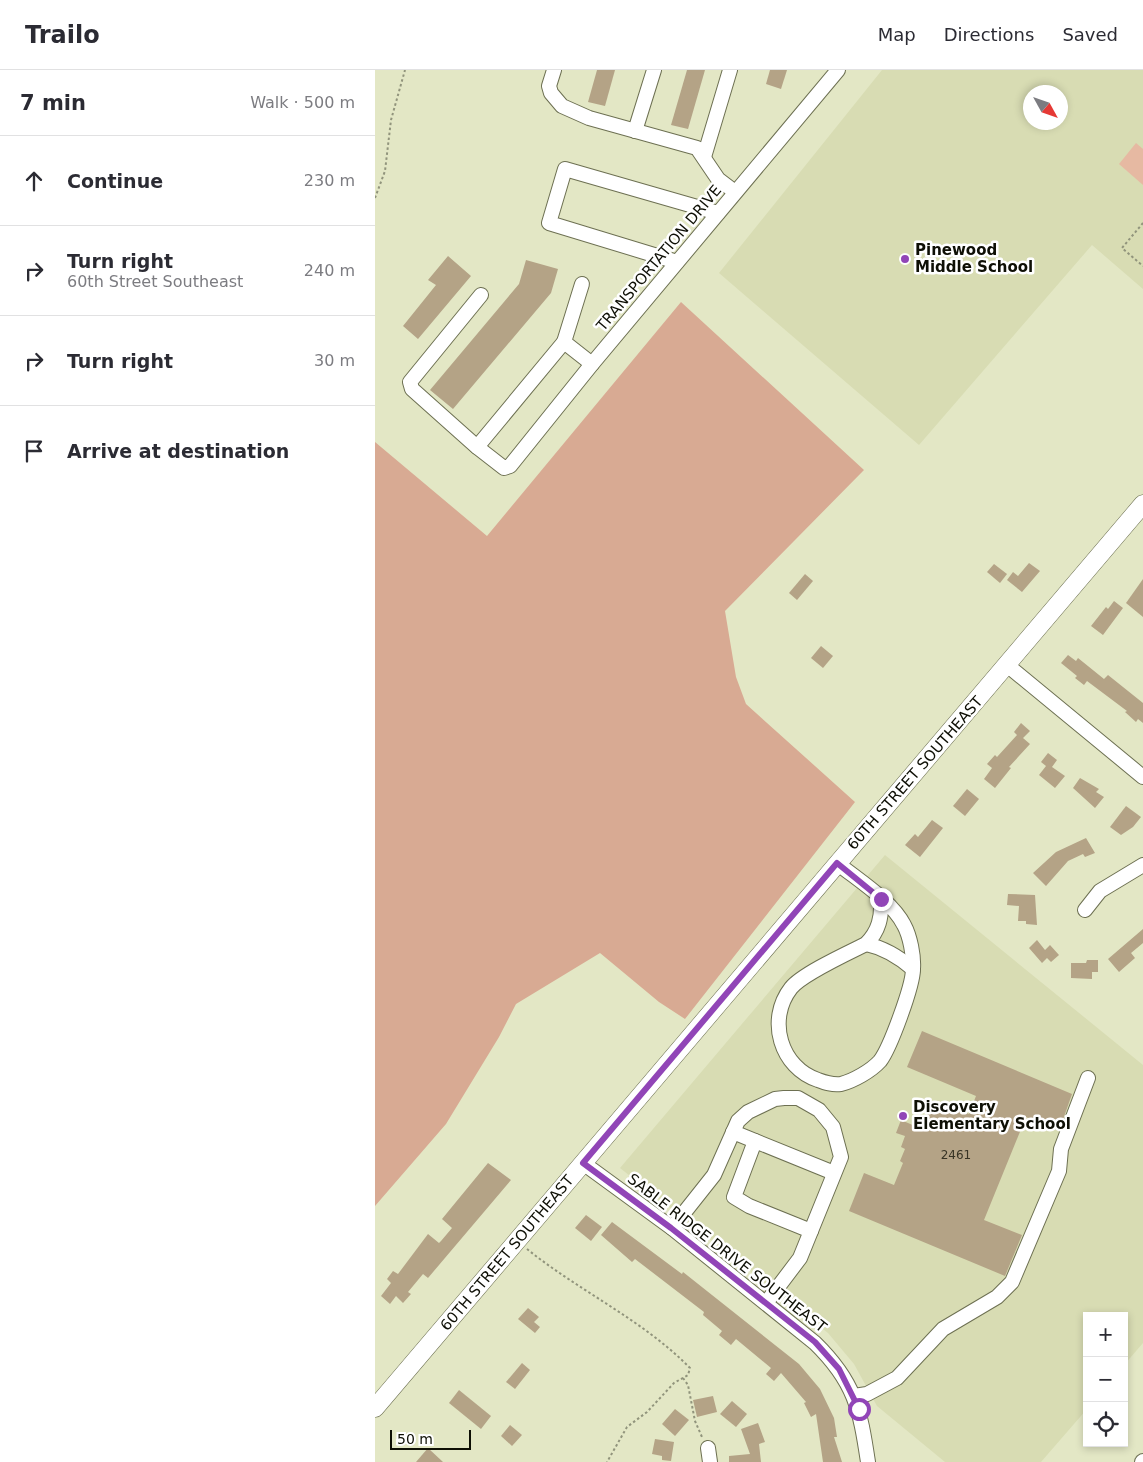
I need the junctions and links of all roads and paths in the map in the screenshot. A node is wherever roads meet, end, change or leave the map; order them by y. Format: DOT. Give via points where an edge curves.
graph roads {
  1 [pos="405,70"];
  2 [pos="554,70"];
  3 [pos="654,70"];
  4 [pos="730,70"];
  5 [pos="838,70"];
  6 [pos="635,131"];
  7 [pos="704,157"];
  8 [pos="735,192"];
  9 [pos="375,198"];
  10 [pos="718,213"];
  11 [pos="1143,223"];
  12 [pos="677,262"];
  13 [pos="1143,266"];
  14 [pos="582,284"];
  15 [pos="481,295"];
  16 [pos="564,342"];
  17 [pos="591,364"];
  18 [pos="477,447"];
  19 [pos="1143,504"];
  20 [pos="1007,666"];
  21 [pos="1143,777"];
  22 [pos="837,863"];
  23 [pos="1143,865"];
  24 [pos="881,899"];
  25 [pos="1085,910"];
  26 [pos="866,944"];
  27 [pos="913,969"];
  28 [pos="1089,1078"];
  29 [pos="733,1132"];
  30 [pos="755,1141"];
  31 [pos="583,1163"];
  32 [pos="834,1173"];
  33 [pos="671,1228"];
  34 [pos="811,1231"];
  35 [pos="517,1241"];
  36 [pos="766,1303"];
  37 [pos="683,1378"];
  38 [pos="854,1396"];
  39 [pos="375,1408"];
  40 [pos="709,1455"];
  41 [pos="607,1462"];
  42 [pos="868,1462"];
  1 -- 9 [label="path" via="391,120 385,171"];
  2 -- 6 [label="street" via="549,86 562,106 589,118"];
  3 -- 6 [label="street"];
  4 -- 7 [label="street"];
  5 -- 8 [label="street, TRANSPORTATION DRIVE"];
  6 -- 7 [label="street" via="697,148"];
  7 -- 8 [label="street" via="718,179"];
  8 -- 10 [label="street, TRANSPORTATION DRIVE"];
  10 -- 12 [label="street, TRANSPORTATION DRIVE"];
  10 -- 12 [label="street" via="565,169 549,223"];
  11 -- 13 [label="path" via="1122,248"];
  12 -- 17 [label="street, TRANSPORTATION DRIVE"];
  14 -- 16 [label="street"];
  15 -- 18 [label="street" via="410,382 412,389"];
  16 -- 17 [label="street"];
  16 -- 18 [label="street"];
  17 -- 18 [label="street, TRANSPORTATION DRIVE" via="507,468"];
  19 -- 20 [label="main road, 60TH STREET SOUTHEAST"];
  20 -- 21 [label="street"];
  20 -- 22 [label="main road, 60TH STREET SOUTHEAST"];
  22 -- 24 [label="street"];
  22 -- 31 [label="main road, 60TH STREET SOUTHEAST"];
  23 -- 25 [label="street" via="1100,891"];
  24 -- 26 [label="street" via="879,926"];
  24 -- 27 [label="street" via="893,910 908,933"];
  26 -- 27 [label="street" via="878,946"];
  26 -- 27 [label="street" via="800,979 781,1006 777,1025 788,1060 805,1076 829,1084 841,1084 861,1075 879,1061 904,1005"];
  28 -- 38 [label="street" via="1061,1149 1059,1171 1012,1282 997,1297 943,1329 897,1378 867,1394"];
  29 -- 30 [label="street"];
  29 -- 32 [label="street" via="738,1121 761,1104 775,1099 798,1098 819,1110 833,1127 841,1157"];
  29 -- 33 [label="street" via="714,1175"];
  30 -- 32 [label="street"];
  30 -- 34 [label="street" via="734,1196 749,1206"];
  31 -- 33 [label="street, SABLE RIDGE DRIVE SOUTHEAST"];
  31 -- 35 [label="main road, 60TH STREET SOUTHEAST"];
  32 -- 34 [label="street"];
  33 -- 36 [label="street, SABLE RIDGE DRIVE SOUTHEAST"];
  34 -- 36 [label="street" via="800,1258"];
  35 -- 37 [label="path" via="679,1357 690,1368"];
  35 -- 39 [label="main road, 60TH STREET SOUTHEAST"];
  36 -- 38 [label="street, SABLE RIDGE DRIVE SOUTHEAST" via="829,1356 847,1380"];
  37 -- 40 [label="path" via="688,1385 695,1422"];
  37 -- 41 [label="path" via="627,1427"];
  38 -- 42 [label="street, SABLE RIDGE DRIVE SOUTHEAST" via="863,1426"];
}
